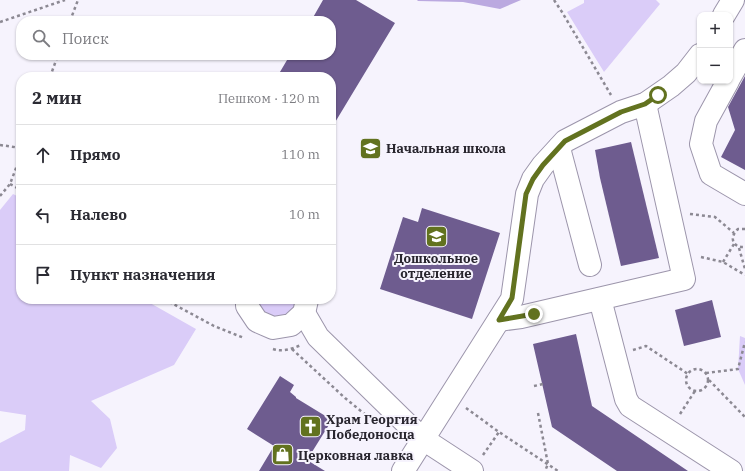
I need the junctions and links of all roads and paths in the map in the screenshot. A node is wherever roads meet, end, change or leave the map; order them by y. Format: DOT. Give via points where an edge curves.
graph roads {
  1 [pos="65,0"];
  2 [pos="78,0"];
  3 [pos="554,0"];
  4 [pos="733,0"];
  5 [pos="726,12"];
  6 [pos="18,16"];
  7 [pos="72,16"];
  8 [pos="16,17"];
  9 [pos="0,22"];
  10 [pos="745,50"];
  11 [pos="697,59"];
  12 [pos="56,60"];
  13 [pos="52,72"];
  14 [pos="733,72"];
  15 [pos="726,84"];
  16 [pos="645,104"];
  17 [pos="621,112"];
  18 [pos="0,145"];
  19 [pos="16,147"];
  20 [pos="559,148"];
  21 [pos="16,168"];
  22 [pos="10,184"];
  23 [pos="16,187"];
  24 [pos="745,194"];
  25 [pos="0,196"];
  26 [pos="669,212"];
  27 [pos="745,230"];
  28 [pos="734,233"];
  29 [pos="734,244"];
  30 [pos="745,247"];
  31 [pos="740,248"];
  32 [pos="678,253"];
  33 [pos="723,262"];
  34 [pos="590,265"];
  35 [pos="745,269"];
  36 [pos="745,275"];
  37 [pos="600,299"];
  38 [pos="247,304"];
  39 [pos="301,312"];
  40 [pos="499,320"];
  41 [pos="745,342"];
  42 [pos="292,349"];
  43 [pos="744,351"];
  44 [pos="614,355"];
  45 [pos="706,373"];
  46 [pos="688,374"];
  47 [pos="708,379"];
  48 [pos="543,384"];
  49 [pos="534,386"];
  50 [pos="695,391"];
  51 [pos="450,397"];
  52 [pos="538,412"];
  53 [pos="369,417"];
  54 [pos="745,417"];
  55 [pos="499,432"];
  56 [pos="670,432"];
  57 [pos="423,439"];
  58 [pos="548,464"];
  59 [pos="476,465"];
  60 [pos="403,471"];
  61 [pos="546,471"];
  62 [pos="558,471"];
  63 [pos="731,471"];
  1 -- 6 [label="path"];
  2 -- 7 [label="path"];
  3 -- 17 [label="path"];
  4 -- 5 [label="street"];
  8 -- 9 [label="path"];
  10 -- 14 [label="street"];
  11 -- 16 [label="street" via="686,74"];
  12 -- 13 [label="path"];
  15 -- 24 [label="street" via="706,121 701,144 711,174"];
  16 -- 17 [label="street"];
  16 -- 26 [label="street"];
  17 -- 20 [label="street" via="565,141"];
  18 -- 19 [label="path"];
  20 -- 34 [label="street"];
  20 -- 40 [label="street" via="543,165 526,194 512,298"];
  21 -- 22 [label="path"];
  22 -- 23 [label="path"];
  22 -- 25 [label="path"];
  26 -- 28 [label="path" via="715,217"];
  26 -- 32 [label="street"];
  27 -- 28 [label="path" via="738,229"];
  28 -- 29 [label="path"];
  29 -- 31 [label="path"];
  29 -- 33 [label="path"];
  30 -- 31 [label="path"];
  31 -- 35 [label="path"];
  32 -- 33 [label="path"];
  32 -- 37 [label="street" via="684,279"];
  33 -- 36 [label="path"];
  37 -- 40 [label="street"];
  37 -- 44 [label="street"];
  38 -- 39 [label="street" via="257,321 273,328"];
  39 -- 57 [label="street" via="318,337"];
  40 -- 51 [label="street"];
  41 -- 43 [label="path"];
  42 -- 53 [label="path"];
  43 -- 45 [label="path" via="738,368"];
  44 -- 46 [label="path" via="646,346"];
  44 -- 56 [label="street" via="630,406"];
  45 -- 46 [label="path" via="700,369"];
  45 -- 47 [label="path"];
  46 -- 50 [label="path" via="686,381"];
  47 -- 50 [label="path" via="707,386"];
  47 -- 54 [label="path"];
  48 -- 49 [label="path"];
  50 -- 56 [label="path"];
  51 -- 55 [label="path"];
  51 -- 57 [label="street"];
  52 -- 58 [label="path"];
  55 -- 58 [label="path"];
  55 -- 59 [label="path"];
  56 -- 63 [label="street"];
  57 -- 59 [label="street"];
  57 -- 60 [label="street"];
  58 -- 61 [label="path"];
  58 -- 62 [label="path"];
}
